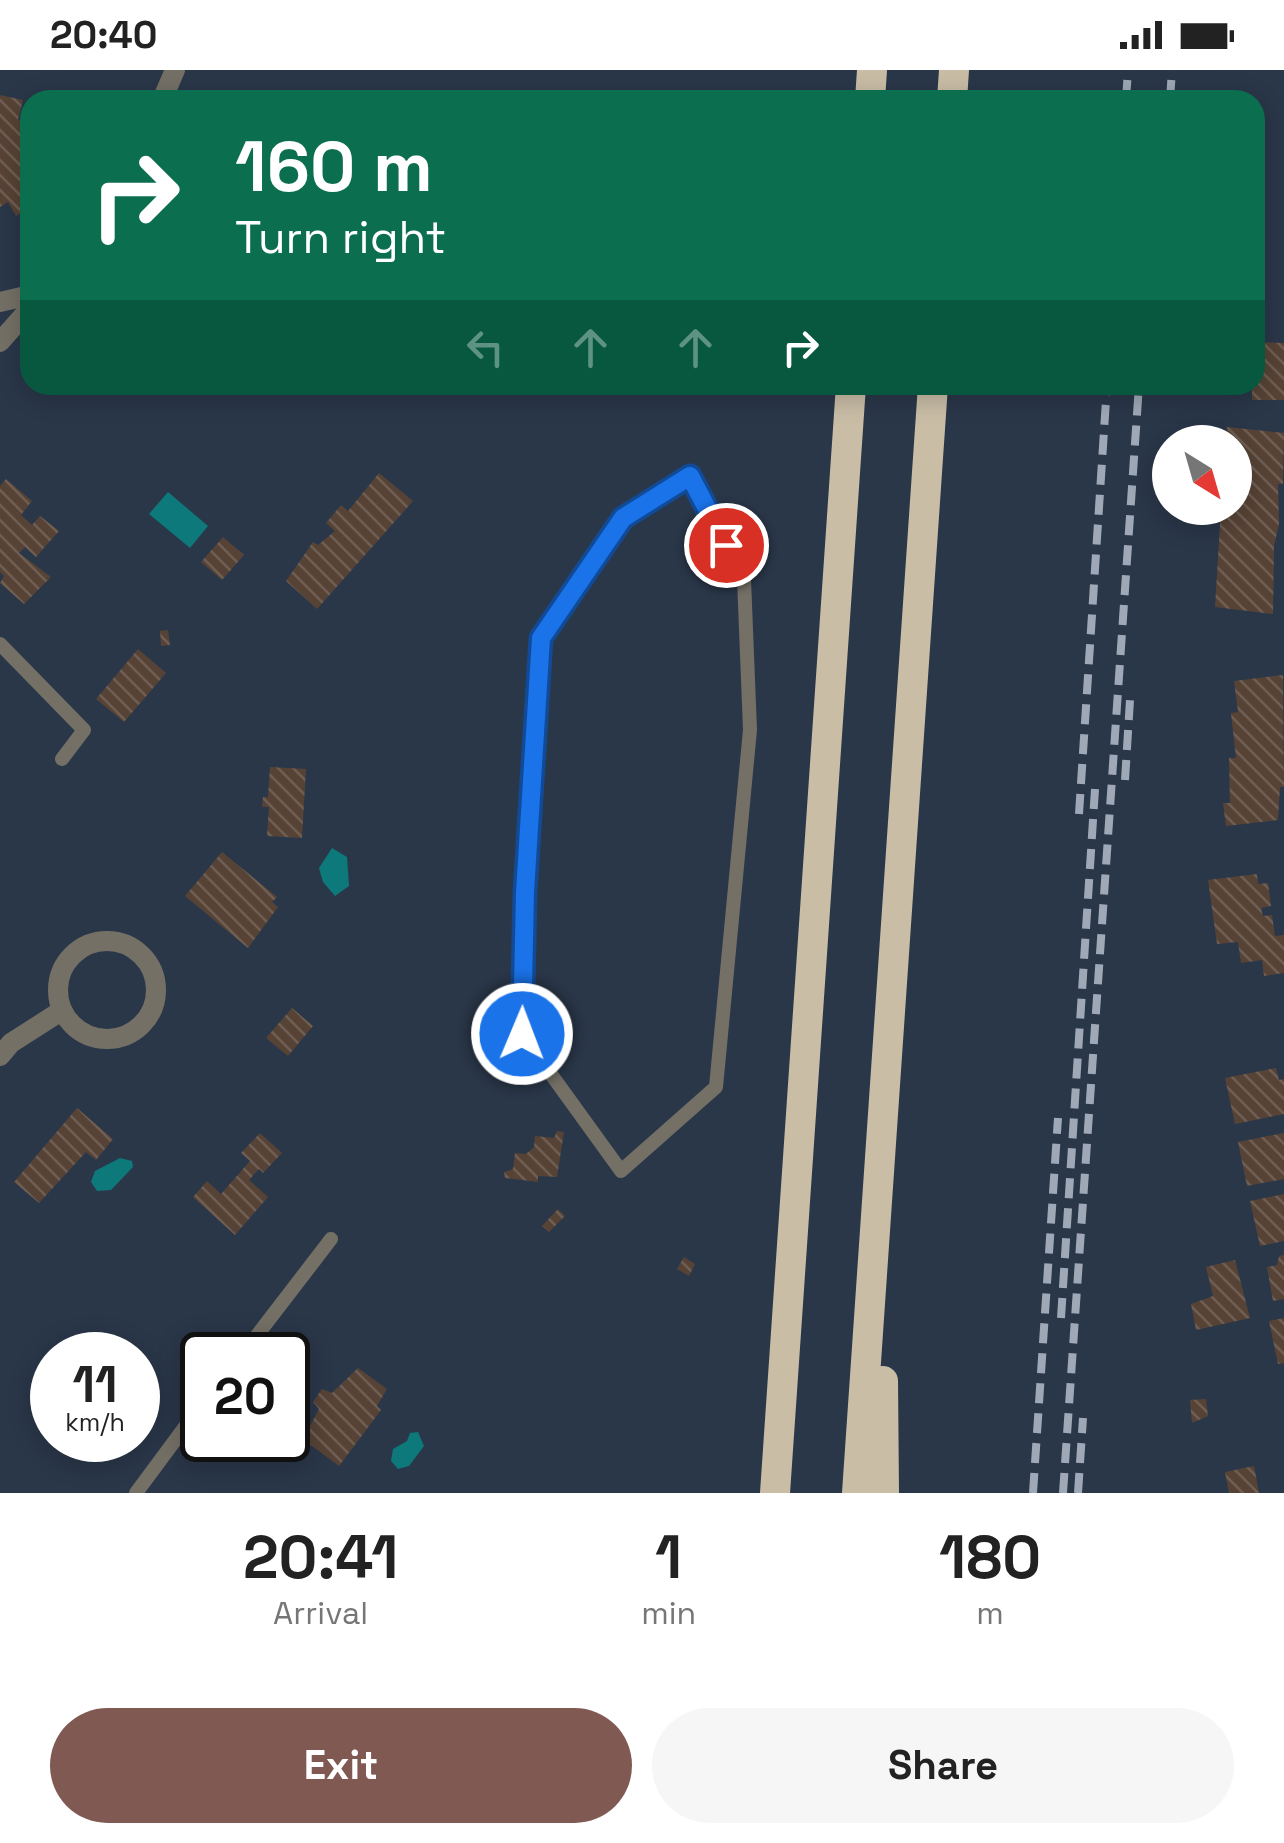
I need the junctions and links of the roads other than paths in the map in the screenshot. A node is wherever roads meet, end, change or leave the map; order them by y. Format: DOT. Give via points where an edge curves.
graph roads {
  1 [pos="20,319"];
  2 [pos="0,342"];
  3 [pos="850,395"];
  4 [pos="931,395"];
  5 [pos="690,476"];
  6 [pos="0,644"];
  7 [pos="62,759"];
  8 [pos="62,1011"];
  9 [pos="0,1056"];
  10 [pos="881,1146"];
  11 [pos="331,1239"];
  12 [pos="260,1332"];
  13 [pos="180,1434"];
  14 [pos="136,1493"];
  15 [pos="775,1493"];
  16 [pos="857,1493"];
  17 [pos="884,1493"];
  1 -- 2 [label="street"];
  3 -- 15 [label="highway"];
  4 -- 10 [label="highway"];
  5 -- 5 [label="lane" via="623,518 541,638 522,1034 620,1171 716,1087 718,1068 750,730 744,580"];
  6 -- 7 [label="lane" via="84,730"];
  8 -- 8 [label="street" via="91,1037 121,1038 151,1012 155,976 132,947 96,941 72,954 62,969"];
  8 -- 9 [label="street"];
  10 -- 16 [label="highway"];
  10 -- 17 [label="highway"];
  11 -- 12 [label="lane"];
  13 -- 14 [label="lane"];
}
